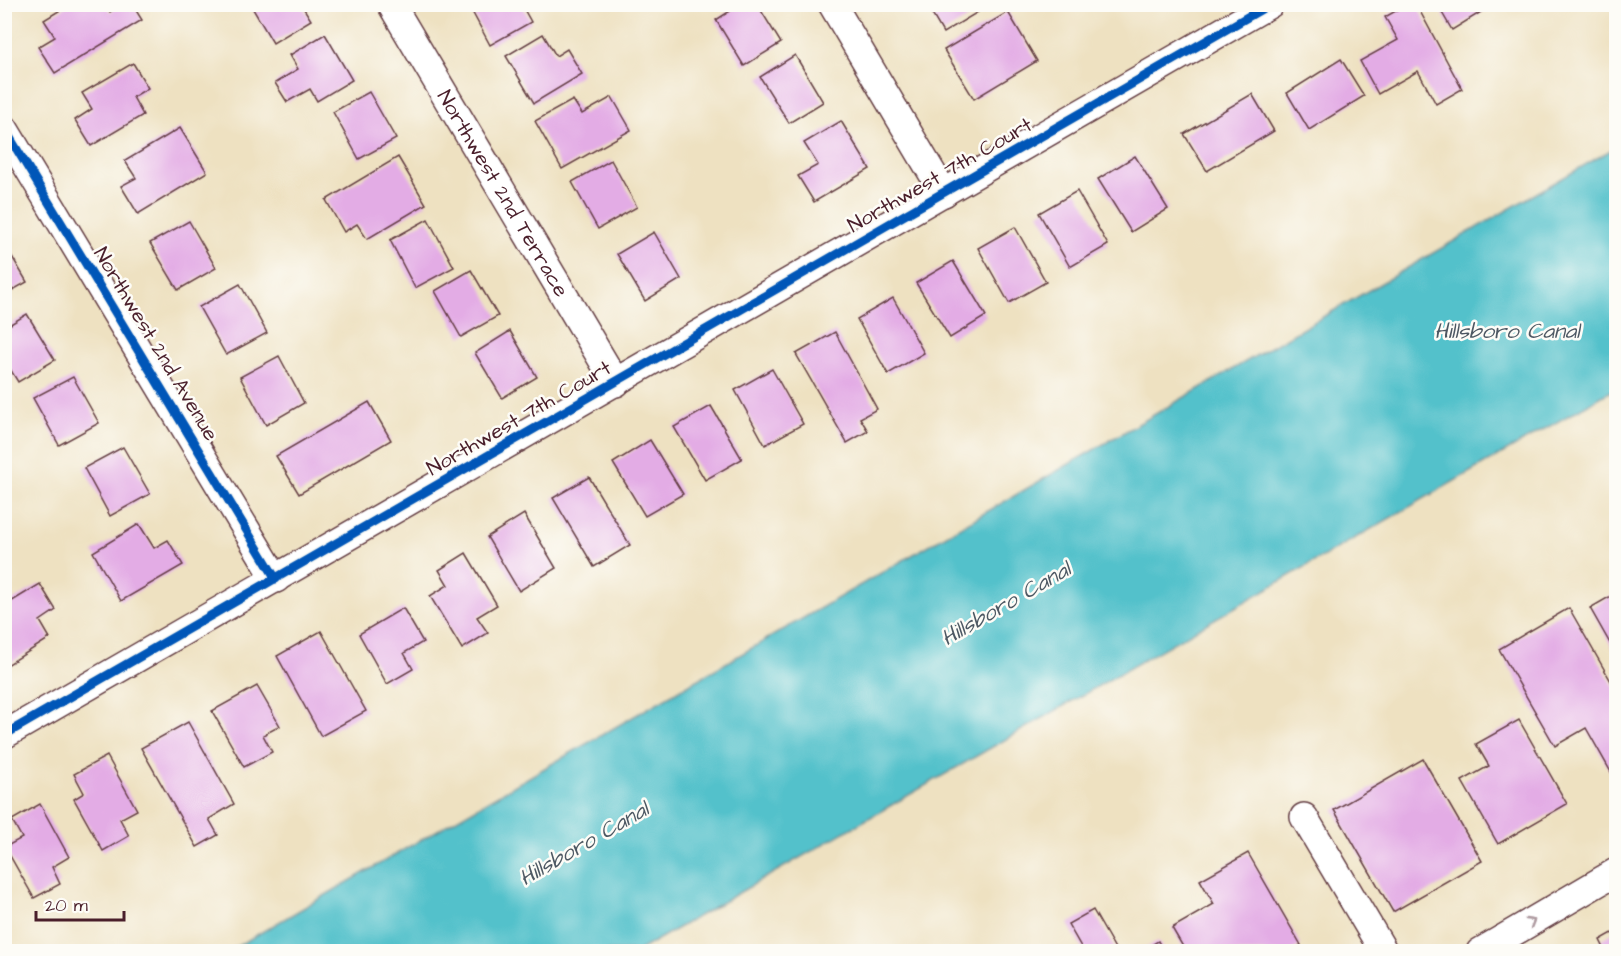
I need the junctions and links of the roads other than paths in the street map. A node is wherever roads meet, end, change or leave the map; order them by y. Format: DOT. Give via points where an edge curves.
graph roads {
  1 [pos="391,4"];
  2 [pos="832,4"];
  3 [pos="1270,4"];
  4 [pos="4,128"];
  5 [pos="944,194"];
  6 [pos="616,383"];
  7 [pos="276,579"];
  8 [pos="4,735"];
  9 [pos="1305,817"];
  10 [pos="1617,872"];
  11 [pos="1384,951"];
  12 [pos="1480,951"];
  1 -- 6 [label="street, Northwest 2nd Terrace"];
  2 -- 5 [label="street"];
  3 -- 5 [label="street, Northwest 7th Court"];
  4 -- 7 [label="street, Northwest 2nd Avenue"];
  5 -- 6 [label="street, Northwest 7th Court"];
  6 -- 7 [label="street, Northwest 7th Court"];
  7 -- 8 [label="street, Northwest 7th Court"];
  9 -- 11 [label="street"];
  12 -- 10 [label="street, one-way"];
}
